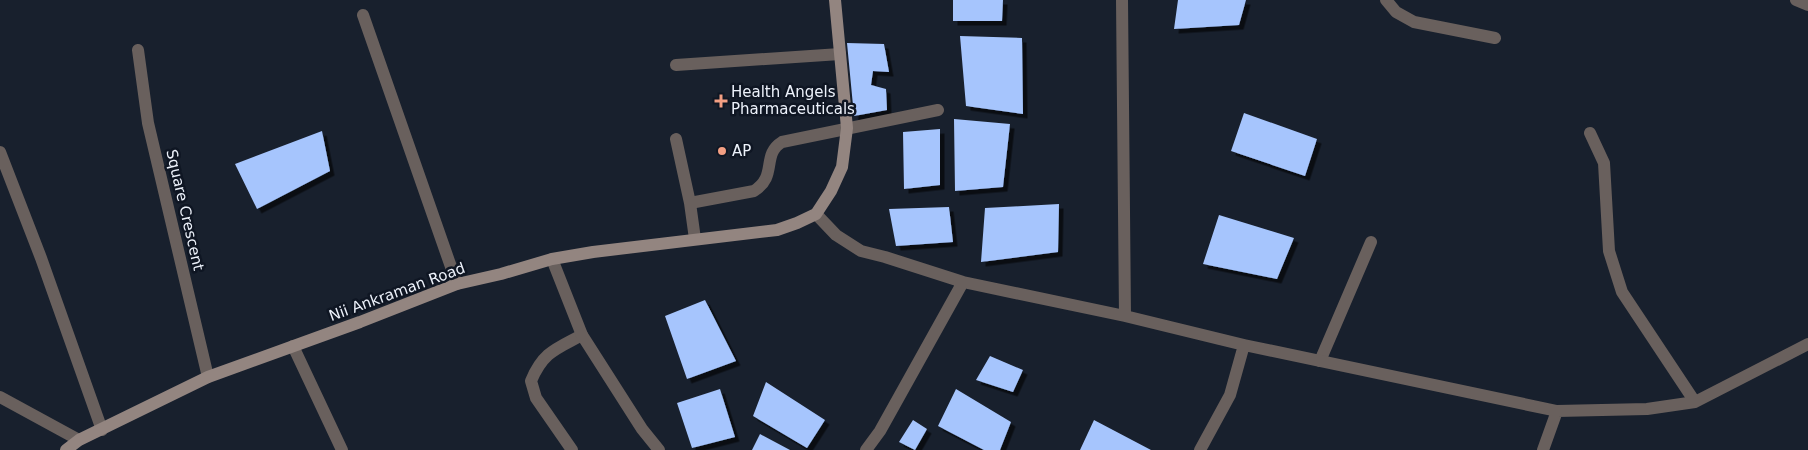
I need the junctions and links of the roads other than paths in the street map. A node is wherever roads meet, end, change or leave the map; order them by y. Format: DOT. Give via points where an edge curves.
graph roads {
  1 [pos="835,0"];
  2 [pos="1122,0"];
  3 [pos="1386,0"];
  4 [pos="1796,0"];
  5 [pos="1808,5"];
  6 [pos="362,15"];
  7 [pos="1495,38"];
  8 [pos="138,50"];
  9 [pos="840,54"];
  10 [pos="676,65"];
  11 [pos="938,110"];
  12 [pos="846,128"];
  13 [pos="1590,133"];
  14 [pos="676,139"];
  15 [pos="0,152"];
  16 [pos="690,203"];
  17 [pos="816,214"];
  18 [pos="695,239"];
  19 [pos="1371,242"];
  20 [pos="552,259"];
  21 [pos="963,282"];
  22 [pos="457,284"];
  23 [pos="1124,316"];
  24 [pos="582,335"];
  25 [pos="1808,344"];
  26 [pos="1244,345"];
  27 [pos="293,346"];
  28 [pos="1320,361"];
  29 [pos="208,377"];
  30 [pos="0,397"];
  31 [pos="1695,402"];
  32 [pos="1557,411"];
  33 [pos="102,430"];
  34 [pos="79,440"];
  35 [pos="66,450"];
  36 [pos="342,450"];
  37 [pos="572,450"];
  38 [pos="658,450"];
  39 [pos="866,450"];
  40 [pos="1200,450"];
  41 [pos="1543,450"];
  1 -- 9 [label="street"];
  2 -- 23 [label="street"];
  3 -- 7 [label="street" via="1396,12 1414,22"];
  4 -- 5 [label="street"];
  6 -- 22 [label="street"];
  8 -- 29 [label="street, Square Crescent" via="148,123"];
  9 -- 10 [label="street"];
  9 -- 12 [label="street"];
  11 -- 12 [label="street"];
  12 -- 16 [label="street" via="775,146 767,179 754,191"];
  12 -- 17 [label="street" via="842,167"];
  13 -- 31 [label="street" via="1604,163 1609,251 1622,292"];
  14 -- 16 [label="street"];
  15 -- 33 [label="street"];
  16 -- 18 [label="street"];
  17 -- 18 [label="street, Nii Ankraman Road" via="777,230"];
  17 -- 21 [label="street" via="836,235 861,251"];
  18 -- 20 [label="street, Nii Ankraman Road"];
  19 -- 28 [label="street"];
  20 -- 22 [label="street, Nii Ankraman Road"];
  20 -- 24 [label="street"];
  21 -- 23 [label="street"];
  21 -- 39 [label="street" via="880,431"];
  22 -- 27 [label="street, Nii Ankraman Road"];
  23 -- 26 [label="street"];
  24 -- 37 [label="street" via="550,352 537,366 530,381 536,398"];
  24 -- 38 [label="street"];
  25 -- 31 [label="street"];
  26 -- 28 [label="street"];
  26 -- 40 [label="street" via="1230,395"];
  27 -- 29 [label="street, Nii Ankraman Road"];
  27 -- 36 [label="street"];
  28 -- 32 [label="street"];
  29 -- 33 [label="street, Nii Ankraman Road"];
  30 -- 34 [label="street"];
  31 -- 32 [label="street" via="1648,409"];
  32 -- 41 [label="street"];
  33 -- 34 [label="street, Nii Ankraman Road"];
  34 -- 35 [label="street, Nii Ankraman Road"];
}
